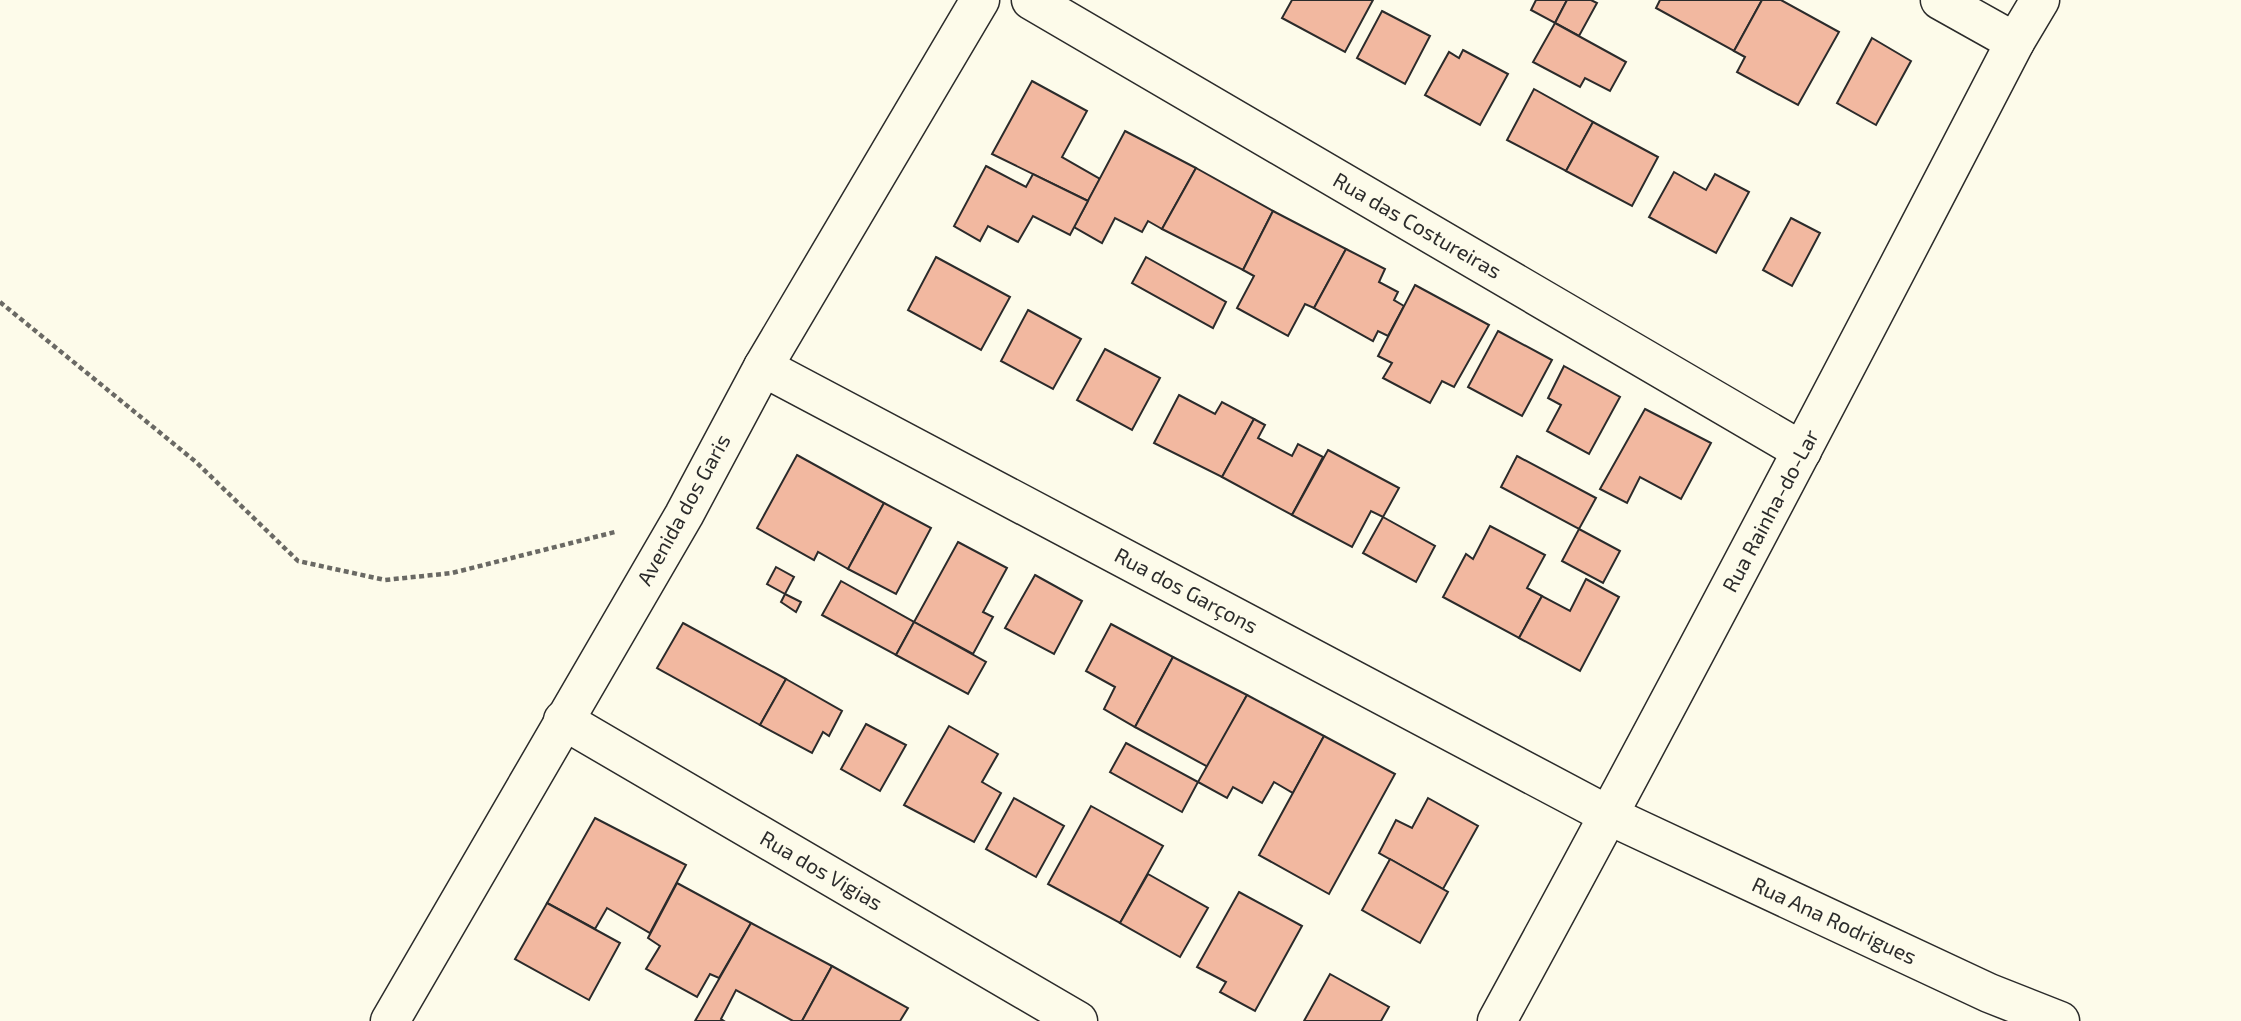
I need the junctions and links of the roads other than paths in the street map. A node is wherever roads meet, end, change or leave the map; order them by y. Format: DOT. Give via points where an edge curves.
graph roads {
  1 [pos="980,0"];
  2 [pos="1031,0"];
  3 [pos="1940,0"];
  4 [pos="2040,0"];
  5 [pos="2015,42"];
  6 [pos="763,367"];
  7 [pos="1802,451"];
  8 [pos="563,720"];
  9 [pos="1609,816"];
  10 [pos="1982,1007"];
  11 [pos="390,1021"];
  12 [pos="1078,1021"];
  13 [pos="1497,1021"];
  14 [pos="2060,1021"];
  1 -- 6 [label="street, Avenida dos Garis"];
  2 -- 7 [label="street, Rua das Costureiras"];
  3 -- 5 [label="street"];
  4 -- 5 [label="street, Rua Rainha-do-Lar"];
  5 -- 7 [label="street, Rua Rainha-do-Lar"];
  6 -- 8 [label="street, Avenida dos Garis" via="684,515"];
  6 -- 9 [label="street, Rua dos Garçons"];
  7 -- 9 [label="street, Rua Rainha-do-Lar"];
  8 -- 11 [label="street, Avenida dos Garis"];
  8 -- 12 [label="street, Rua dos Vigias"];
  9 -- 10 [label="street, Rua Ana Rodrigues"];
  9 -- 13 [label="street, Rua Rainha-do-Lar"];
  10 -- 14 [label="street, Rua Ana Rodrigues"];
}
